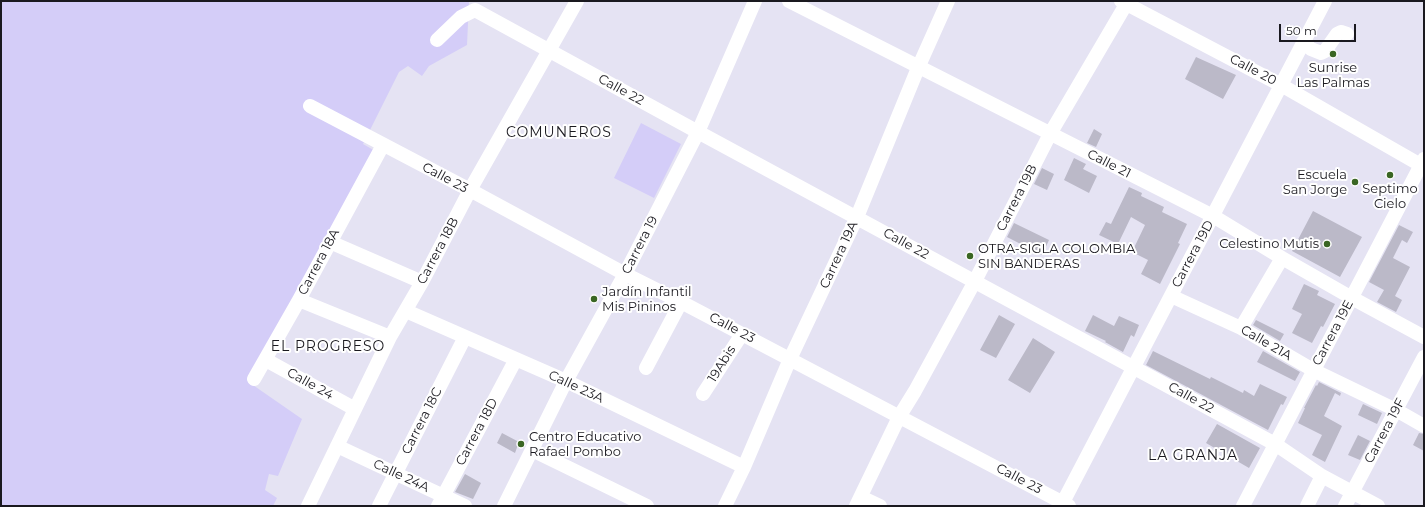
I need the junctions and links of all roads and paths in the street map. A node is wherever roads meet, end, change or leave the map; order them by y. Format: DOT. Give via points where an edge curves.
graph roads {
  1 [pos="577,1"];
  2 [pos="755,1"];
  3 [pos="788,1"];
  4 [pos="948,1"];
  5 [pos="1325,1"];
  6 [pos="1125,2"];
  7 [pos="1347,34"];
  8 [pos="437,40"];
  9 [pos="1304,42"];
  10 [pos="549,50"];
  11 [pos="918,68"];
  12 [pos="1281,85"];
  13 [pos="310,106"];
  14 [pos="698,132"];
  15 [pos="1050,134"];
  16 [pos="383,145"];
  17 [pos="1423,164"];
  18 [pos="470,190"];
  19 [pos="1213,216"];
  20 [pos="857,217"];
  21 [pos="330,242"];
  22 [pos="1282,258"];
  23 [pos="625,274"];
  24 [pos="974,281"];
  25 [pos="422,282"];
  26 [pos="1171,296"];
  27 [pos="1352,298"];
  28 [pos="299,300"];
  29 [pos="681,302"];
  30 [pos="406,311"];
  31 [pos="1241,328"];
  32 [pos="742,334"];
  33 [pos="390,337"];
  34 [pos="465,337"];
  35 [pos="1424,337"];
  36 [pos="1424,357"];
  37 [pos="516,359"];
  38 [pos="790,359"];
  39 [pos="266,360"];
  40 [pos="1133,367"];
  41 [pos="646,368"];
  42 [pos="1313,370"];
  43 [pos="254,379"];
  44 [pos="566,381"];
  45 [pos="703,394"];
  46 [pos="355,408"];
  47 [pos="1396,410"];
  48 [pos="899,417"];
  49 [pos="1424,426"];
  50 [pos="1275,444"];
  51 [pos="337,446"];
  52 [pos="532,450"];
  53 [pos="744,467"];
  54 [pos="396,473"];
  55 [pos="1322,476"];
  56 [pos="1352,493"];
  57 [pos="441,500"];
  58 [pos="858,501"];
  59 [pos="1064,505"];
  60 [pos="308,506"];
  61 [pos="379,506"];
  62 [pos="465,506"];
  63 [pos="504,506"];
  64 [pos="647,506"];
  65 [pos="725,506"];
  66 [pos="880,506"];
  67 [pos="1243,506"];
  68 [pos="1307,506"];
  69 [pos="1345,506"];
  70 [pos="1378,506"];
  1 -- 10 [label="street, Carrera 18B"];
  2 -- 14 [label="street, Carrera 19"];
  3 -- 11 [label="street, Calle 21"];
  4 -- 11 [label="street, Carrera 19A"];
  5 -- 9 [label="street, Carrera 19D"];
  6 -- 12 [label="street, Calle 20"];
  6 -- 15 [label="street, Carrera 19B"];
  7 -- 9 [label="street" via="1337,34 1321,53 1311,49"];
  8 -- 10 [label="street, Calle 22" via="461,18 475,10"];
  9 -- 12 [label="street, Carrera 19D"];
  10 -- 14 [label="street, Calle 22"];
  10 -- 18 [label="street, Carrera 18B"];
  11 -- 15 [label="street, Calle 21"];
  11 -- 20 [label="street, Carrera 19A"];
  12 -- 17 [label="street, Calle 20"];
  12 -- 19 [label="street, Carrera 19D"];
  13 -- 16 [label="street, Calle 23"];
  14 -- 20 [label="street, Calle 22"];
  14 -- 23 [label="street, Carrera 19"];
  15 -- 19 [label="street, Calle 21"];
  15 -- 24 [label="street, Carrera 19B"];
  16 -- 18 [label="street, Calle 23"];
  16 -- 21 [label="street, Carrera 18A"];
  17 -- 27 [label="street, Carrera 19E"];
  18 -- 23 [label="street, Calle 23"];
  18 -- 25 [label="street, Carrera 18B"];
  19 -- 22 [label="street, Calle 21"];
  19 -- 26 [label="street, Carrera 19D"];
  20 -- 24 [label="street, Calle 22"];
  20 -- 38 [label="street, Carrera 19A"];
  21 -- 25 [label="street"];
  21 -- 28 [label="street, Carrera 18A"];
  22 -- 27 [label="street, Calle 21"];
  22 -- 31 [label="street"];
  23 -- 29 [label="street, Calle 23"];
  23 -- 44 [label="street, Carrera 19"];
  24 -- 40 [label="street, Calle 22"];
  24 -- 48 [label="street, Carrera 19B"];
  25 -- 30 [label="street, Carrera 18B"];
  26 -- 31 [label="street, Calle 21A"];
  26 -- 40 [label="street, Carrera 19D"];
  27 -- 35 [label="street, Calle 21"];
  27 -- 42 [label="street, Carrera 19E"];
  28 -- 33 [label="street"];
  28 -- 39 [label="street, Carrera 18A"];
  29 -- 32 [label="street, Calle 23"];
  29 -- 41 [label="street"];
  30 -- 33 [label="street, Carrera 18B"];
  30 -- 34 [label="street, Calle 23A"];
  31 -- 42 [label="street, Calle 21A"];
  32 -- 38 [label="street, Calle 23"];
  32 -- 45 [label="street, 19Abis"];
  33 -- 46 [label="street, Carrera 18B"];
  34 -- 37 [label="street, Calle 23A"];
  34 -- 54 [label="street, Carrera 18C"];
  36 -- 47 [label="street, Carrera 19F"];
  37 -- 44 [label="street, Calle 23A"];
  37 -- 57 [label="street, Carrera 18D"];
  38 -- 48 [label="street, Calle 23"];
  38 -- 53 [label="street, Carrera 19A"];
  39 -- 43 [label="street, Carrera 18A"];
  39 -- 46 [label="street, Calle 24"];
  40 -- 50 [label="street, Calle 22"];
  40 -- 59 [label="street, Carrera 19D"];
  42 -- 47 [label="street, Calle 21A"];
  42 -- 50 [label="street, Carrera 19E"];
  44 -- 52 [label="street, Carrera 19"];
  44 -- 53 [label="street, Calle 23A"];
  46 -- 51 [label="street, Carrera 18B"];
  47 -- 49 [label="street, Calle 21A"];
  47 -- 56 [label="street, Carrera 19F"];
  48 -- 58 [label="street, Carrera 19B"];
  48 -- 59 [label="street, Calle 23"];
  50 -- 55 [label="street, Calle 22"];
  50 -- 67 [label="street, Carrera 19E"];
  51 -- 54 [label="street, Calle 24A"];
  51 -- 60 [label="street, Carrera 18B"];
  52 -- 63 [label="street, Carrera 19"];
  52 -- 64 [label="street"];
  53 -- 65 [label="street, Carrera 19A"];
  54 -- 57 [label="street, Calle 24A"];
  54 -- 61 [label="street, Carrera 18C"];
  55 -- 56 [label="street, Calle 22"];
  55 -- 68 [label="street"];
  56 -- 69 [label="street, Carrera 19F"];
  56 -- 70 [label="street, Calle 22"];
  57 -- 62 [label="street, Calle 24A"];
  58 -- 66 [label="street"];
}
